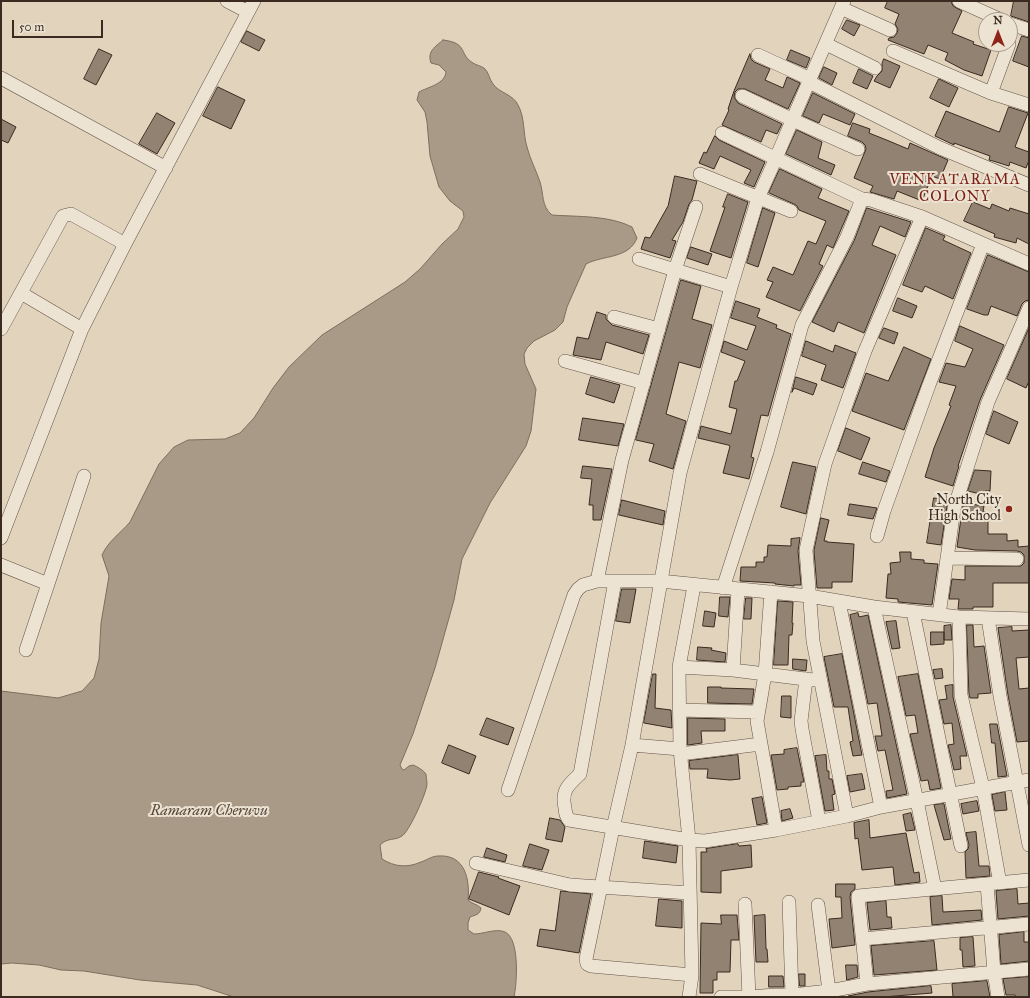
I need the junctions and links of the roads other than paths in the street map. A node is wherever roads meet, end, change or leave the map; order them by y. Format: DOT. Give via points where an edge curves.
graph roads {
  1 [pos="227,1"];
  2 [pos="959,1"];
  3 [pos="843,4"];
  4 [pos="251,6"];
  5 [pos="983,12"];
  6 [pos="1018,27"];
  7 [pos="890,30"];
  8 [pos="1029,30"];
  9 [pos="826,44"];
  10 [pos="893,51"];
  11 [pos="1007,52"];
  12 [pos="758,55"];
  13 [pos="876,68"];
  14 [pos="1,78"];
  15 [pos="809,80"];
  16 [pos="991,92"];
  17 [pos="742,96"];
  18 [pos="1029,105"];
  19 [pos="793,120"];
  20 [pos="722,133"];
  21 [pos="858,149"];
  22 [pos="776,158"];
  23 [pos="166,168"];
  24 [pos="700,174"];
  25 [pos="1029,185"];
  26 [pos="758,198"];
  27 [pos="862,199"];
  28 [pos="696,207"];
  29 [pos="791,211"];
  30 [pos="922,217"];
  31 [pos="125,244"];
  32 [pos="983,244"];
  33 [pos="639,259"];
  34 [pos="1029,264"];
  35 [pos="675,270"];
  36 [pos="731,287"];
  37 [pos="21,293"];
  38 [pos="1029,308"];
  39 [pos="614,317"];
  40 [pos="659,328"];
  41 [pos="1,329"];
  42 [pos="82,329"];
  43 [pos="565,361"];
  44 [pos="644,383"];
  45 [pos="84,476"];
  46 [pos="877,536"];
  47 [pos="1,538"];
  48 [pos="947,558"];
  49 [pos="1016,559"];
  50 [pos="1,565"];
  51 [pos="597,581"];
  52 [pos="615,581"];
  53 [pos="660,581"];
  54 [pos="48,584"];
  55 [pos="694,586"];
  56 [pos="723,588"];
  57 [pos="738,590"];
  58 [pos="771,592"];
  59 [pos="809,596"];
  60 [pos="839,602"];
  61 [pos="874,607"];
  62 [pos="913,612"];
  63 [pos="939,615"];
  64 [pos="958,617"];
  65 [pos="988,618"];
  66 [pos="1029,619"];
  67 [pos="26,650"];
  68 [pos="679,667"];
  69 [pos="733,670"];
  70 [pos="765,674"];
  71 [pos="806,679"];
  72 [pos="821,681"];
  73 [pos="679,710"];
  74 [pos="758,712"];
  75 [pos="761,744"];
  76 [pos="632,745"];
  77 [pos="680,751"];
  78 [pos="1023,781"];
  79 [pos="983,788"];
  80 [pos="508,790"];
  81 [pos="949,794"];
  82 [pos="917,800"];
  83 [pos="881,807"];
  84 [pos="847,816"];
  85 [pos="819,821"];
  86 [pos="613,828"];
  87 [pos="776,830"];
  88 [pos="689,840"];
  89 [pos="1029,845"];
  90 [pos="961,846"];
  91 [pos="476,863"];
  92 [pos="1029,880"];
  93 [pos="993,883"];
  94 [pos="601,886"];
  95 [pos="935,889"];
  96 [pos="689,893"];
  97 [pos="789,902"];
  98 [pos="745,904"];
  99 [pos="818,905"];
  100 [pos="1029,924"];
  101 [pos="991,927"];
  102 [pos="862,939"];
  103 [pos="1029,969"];
  104 [pos="994,972"];
  105 [pos="692,975"];
  106 [pos="867,984"];
  107 [pos="829,992"];
  108 [pos="774,996"];
  109 [pos="792,996"];
  110 [pos="689,997"];
  111 [pos="720,997"];
  112 [pos="733,997"];
  113 [pos="749,997"];
  114 [pos="998,997"];
  1 -- 4 [label="street"];
  2 -- 5 [label="street"];
  3 -- 7 [label="street"];
  3 -- 9 [label="street"];
  4 -- 23 [label="street"];
  6 -- 8 [label="street"];
  9 -- 13 [label="street"];
  9 -- 15 [label="street"];
  10 -- 16 [label="street"];
  11 -- 16 [label="street"];
  12 -- 15 [label="street"];
  14 -- 23 [label="street"];
  15 -- 19 [label="street"];
  15 -- 25 [label="street" via="940,148"];
  16 -- 18 [label="street"];
  17 -- 19 [label="street"];
  19 -- 21 [label="street"];
  19 -- 22 [label="street"];
  20 -- 22 [label="street"];
  22 -- 26 [label="street"];
  22 -- 27 [label="street"];
  23 -- 31 [label="street"];
  24 -- 26 [label="street"];
  26 -- 29 [label="street"];
  26 -- 36 [label="street"];
  27 -- 30 [label="street"];
  27 -- 56 [label="street" via="847,237 802,325 767,452"];
  28 -- 35 [label="street"];
  30 -- 32 [label="street"];
  30 -- 59 [label="street" via="866,351 825,464 806,550"];
  31 -- 37 [label="street" via="71,214 66,214"];
  31 -- 42 [label="street"];
  32 -- 34 [label="street"];
  32 -- 46 [label="street" via="929,385"];
  33 -- 35 [label="street"];
  35 -- 36 [label="street"];
  35 -- 40 [label="street"];
  36 -- 53 [label="street" via="680,473"];
  37 -- 41 [label="street"];
  37 -- 42 [label="street"];
  38 -- 48 [label="street" via="988,402 954,509"];
  39 -- 40 [label="street"];
  40 -- 44 [label="street"];
  42 -- 47 [label="street"];
  43 -- 44 [label="street"];
  44 -- 51 [label="street" via="622,460"];
  45 -- 54 [label="street"];
  48 -- 49 [label="street"];
  48 -- 63 [label="street"];
  50 -- 54 [label="street"];
  51 -- 52 [label="street"];
  51 -- 80 [label="street" via="583,585 574,595"];
  52 -- 53 [label="street"];
  52 -- 86 [label="street" via="580,774 569,784 563,795 569,820"];
  53 -- 55 [label="street"];
  53 -- 76 [label="street"];
  54 -- 67 [label="street"];
  55 -- 56 [label="street"];
  55 -- 68 [label="street"];
  56 -- 57 [label="street"];
  57 -- 58 [label="street"];
  57 -- 69 [label="street"];
  58 -- 59 [label="street"];
  58 -- 70 [label="street"];
  59 -- 60 [label="street"];
  59 -- 72 [label="street" via="813,642"];
  60 -- 61 [label="street"];
  60 -- 83 [label="street"];
  61 -- 62 [label="street"];
  61 -- 82 [label="street"];
  62 -- 63 [label="street"];
  62 -- 81 [label="street"];
  63 -- 64 [label="street"];
  64 -- 65 [label="street"];
  64 -- 79 [label="street" via="961,695"];
  65 -- 66 [label="street"];
  65 -- 78 [label="street" via="1000,696"];
  68 -- 69 [label="street"];
  68 -- 73 [label="street"];
  69 -- 70 [label="street"];
  70 -- 71 [label="street"];
  70 -- 74 [label="street"];
  71 -- 72 [label="street"];
  71 -- 85 [label="street" via="802,729"];
  72 -- 84 [label="street"];
  73 -- 74 [label="street"];
  73 -- 77 [label="street"];
  74 -- 75 [label="street" via="756,721"];
  75 -- 77 [label="street"];
  75 -- 87 [label="street"];
  76 -- 77 [label="street"];
  76 -- 86 [label="street"];
  77 -- 88 [label="street"];
  78 -- 79 [label="street"];
  78 -- 89 [label="street"];
  79 -- 81 [label="street"];
  79 -- 93 [label="street" via="999,878"];
  81 -- 82 [label="street"];
  81 -- 90 [label="street"];
  82 -- 83 [label="street"];
  82 -- 95 [label="street"];
  83 -- 84 [label="street"];
  84 -- 85 [label="street"];
  85 -- 87 [label="street"];
  86 -- 88 [label="street"];
  86 -- 94 [label="street"];
  87 -- 88 [label="street" via="705,841"];
  88 -- 96 [label="street"];
  91 -- 94 [label="street" via="570,885"];
  92 -- 93 [label="street"];
  93 -- 95 [label="street"];
  93 -- 101 [label="street"];
  94 -- 96 [label="street"];
  94 -- 105 [label="street" via="587,964"];
  95 -- 102 [label="street" via="858,896"];
  96 -- 105 [label="street"];
  97 -- 109 [label="street"];
  98 -- 113 [label="street"];
  99 -- 107 [label="street"];
  100 -- 101 [label="street"];
  101 -- 102 [label="street"];
  101 -- 104 [label="street"];
  102 -- 106 [label="street"];
  103 -- 104 [label="street"];
  104 -- 106 [label="street"];
  104 -- 114 [label="street"];
  105 -- 110 [label="street"];
  106 -- 107 [label="street"];
  107 -- 109 [label="street"];
  108 -- 109 [label="street"];
  108 -- 113 [label="street"];
  111 -- 112 [label="street"];
  112 -- 113 [label="street"];
}
